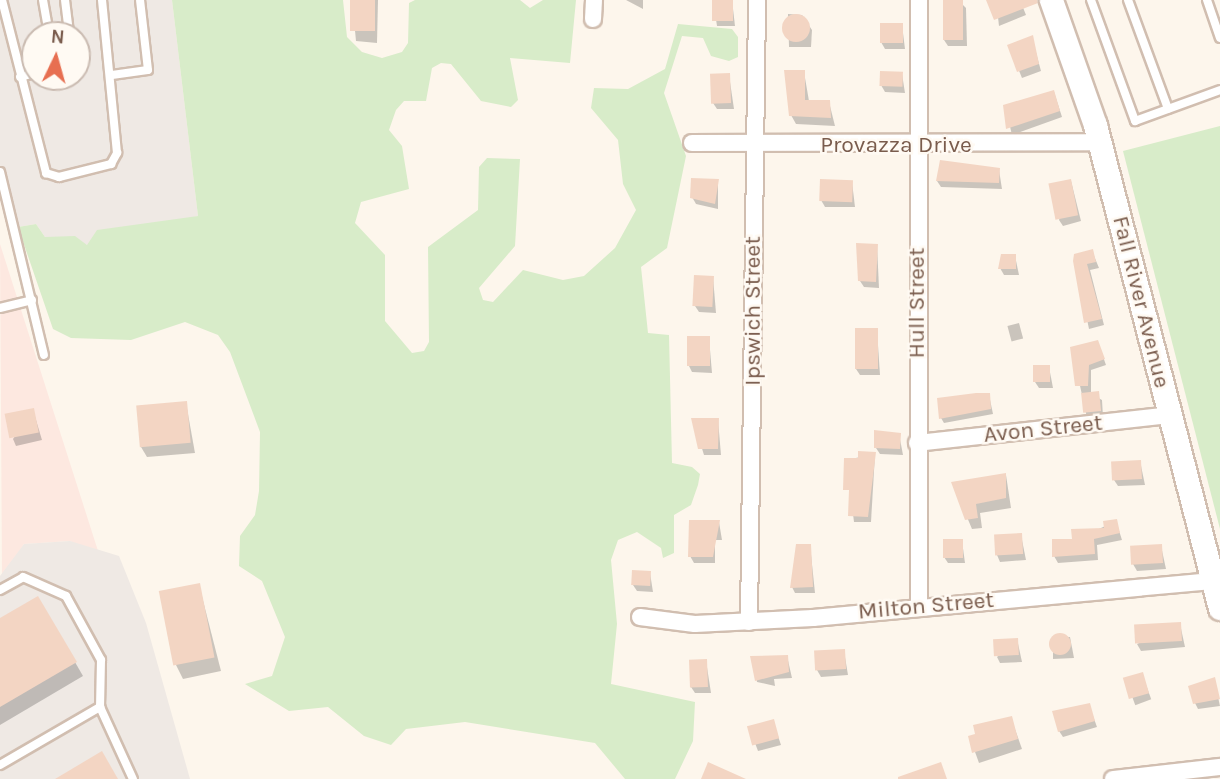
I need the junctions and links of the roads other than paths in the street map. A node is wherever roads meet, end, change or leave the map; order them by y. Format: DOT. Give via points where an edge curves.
graph roads {
  1 [pos="2,0"];
  2 [pos="43,0"];
  3 [pos="65,0"];
  4 [pos="102,0"];
  5 [pos="140,0"];
  6 [pos="593,0"];
  7 [pos="757,0"];
  8 [pos="919,0"];
  9 [pos="1051,0"];
  10 [pos="1091,0"];
  11 [pos="1128,0"];
  12 [pos="1207,0"];
  13 [pos="593,19"];
  14 [pos="47,21"];
  15 [pos="67,21"];
  16 [pos="1220,38"];
  17 [pos="112,75"];
  18 [pos="20,77"];
  19 [pos="1220,90"];
  20 [pos="1168,109"];
  21 [pos="1100,142"];
  22 [pos="692,144"];
  23 [pos="755,144"];
  24 [pos="918,144"];
  25 [pos="0,172"];
  26 [pos="32,300"];
  27 [pos="0,308"];
  28 [pos="44,355"];
  29 [pos="1170,415"];
  30 [pos="917,443"];
  31 [pos="1212,581"];
  32 [pos="0,590"];
  33 [pos="919,607"];
  34 [pos="1220,608"];
  35 [pos="640,617"];
  36 [pos="749,622"];
  37 [pos="100,707"];
  38 [pos="0,765"];
  39 [pos="1220,767"];
  40 [pos="133,779"];
  41 [pos="1113,779"];
  1 -- 18 [label="lane"];
  2 -- 14 [label="lane"];
  3 -- 15 [label="lane"];
  4 -- 17 [label="lane"];
  5 -- 17 [label="lane" via="148,71"];
  6 -- 13 [label="street"];
  7 -- 23 [label="street, Ipswich Street"];
  8 -- 24 [label="street, Hull Street"];
  9 -- 21 [label="main road, Fall River Avenue"];
  10 -- 20 [label="lane" via="1135,121"];
  11 -- 20 [label="lane"];
  12 -- 16 [label="lane"];
  17 -- 18 [label="lane" via="117,153 111,164 59,177 46,173"];
  19 -- 20 [label="lane"];
  21 -- 24 [label="street, Provazza Drive"];
  21 -- 29 [label="main road, Fall River Avenue"];
  22 -- 23 [label="street, Provazza Drive"];
  23 -- 24 [label="street, Provazza Drive"];
  23 -- 36 [label="street, Ipswich Street"];
  24 -- 30 [label="street, Hull Street"];
  25 -- 26 [label="lane"];
  26 -- 27 [label="lane"];
  26 -- 28 [label="lane"];
  29 -- 30 [label="street, Avon Street"];
  29 -- 31 [label="main road, Fall River Avenue"];
  30 -- 33 [label="street, Hull Street"];
  31 -- 33 [label="street, Milton Street"];
  31 -- 34 [label="main road, Fall River Avenue"];
  32 -- 37 [label="lane" via="23,577 66,596 101,660"];
  33 -- 36 [label="street, Milton Street"];
  35 -- 36 [label="street, Milton Street"];
  37 -- 38 [label="lane"];
  37 -- 40 [label="lane"];
  39 -- 41 [label="street"];
}
